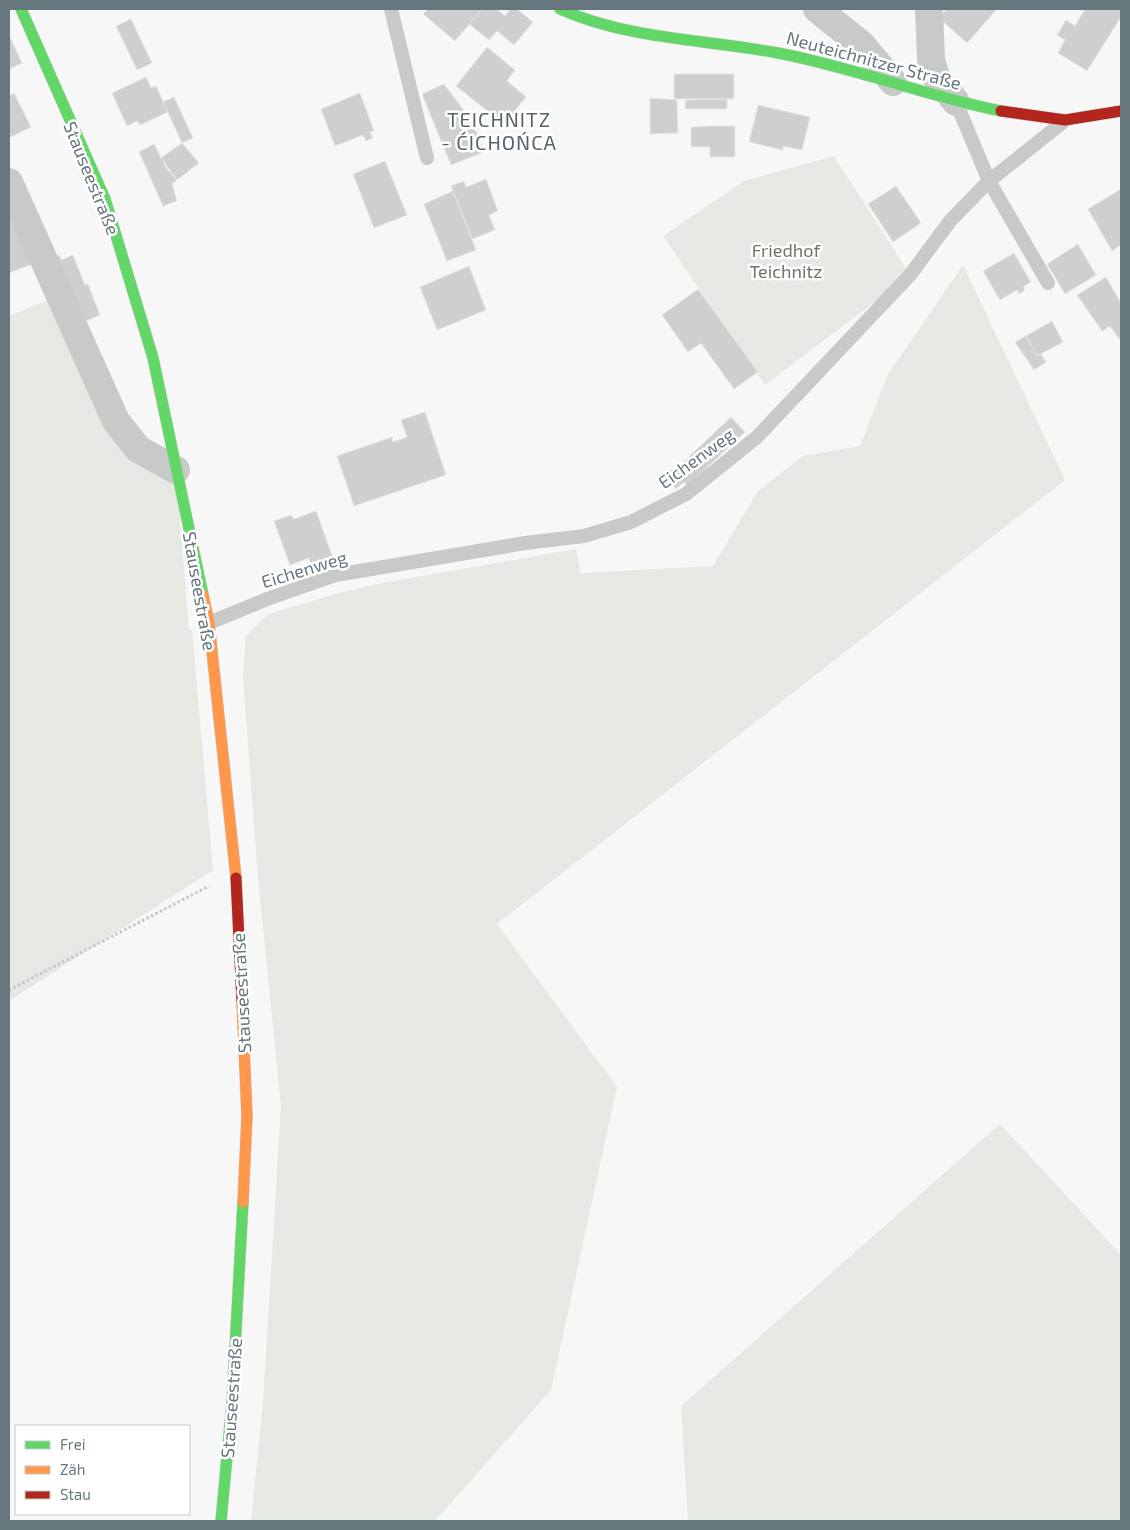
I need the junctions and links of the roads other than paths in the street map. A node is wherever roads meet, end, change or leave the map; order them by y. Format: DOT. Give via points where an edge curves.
graph roads {
  1 [pos="21,9"];
  2 [pos="392,9"];
  3 [pos="560,9"];
  4 [pos="817,9"];
  5 [pos="928,9"];
  6 [pos="893,82"];
  7 [pos="956,102"];
  8 [pos="1121,111"];
  9 [pos="1065,120"];
  10 [pos="427,158"];
  11 [pos="9,182"];
  12 [pos="988,182"];
  13 [pos="1048,283"];
  14 [pos="176,470"];
  15 [pos="209,623"];
  16 [pos="222,1521"];
  1 -- 14 [label="street, Stauseestraße" via="105,199 153,358"];
  2 -- 10 [label="lane"];
  3 -- 6 [label="street, Neuteichnitzer Straße" via="581,19 650,35 738,46 827,63"];
  4 -- 6 [label="street" via="862,44"];
  5 -- 7 [label="street" via="936,77"];
  6 -- 7 [label="street, Neuteichnitzer Straße"];
  7 -- 9 [label="street, Neuteichnitzer Straße" via="1018,115"];
  7 -- 12 [label="lane"];
  8 -- 9 [label="street, Neuteichnitzer Straße"];
  9 -- 12 [label="lane, Eichenweg"];
  11 -- 14 [label="street" via="116,421 138,449"];
  12 -- 13 [label="lane"];
  12 -- 15 [label="lane, Eichenweg" via="950,221 910,275 757,437 686,494 630,522 584,536 336,575 267,598"];
  14 -- 15 [label="street, Stauseestraße"];
  15 -- 16 [label="street, Stauseestraße" via="236,872 247,1116 232,1403"];
}
